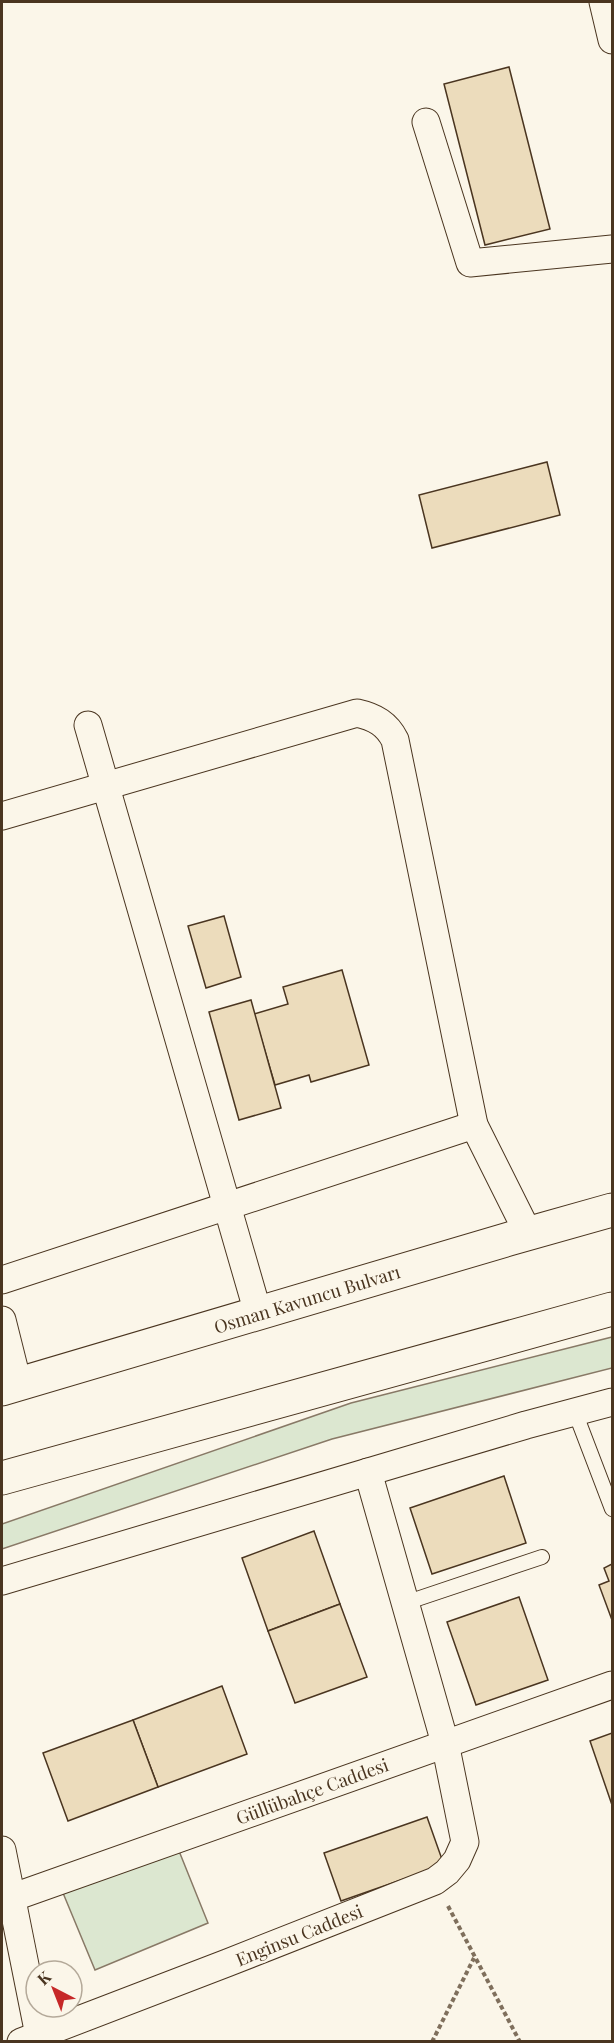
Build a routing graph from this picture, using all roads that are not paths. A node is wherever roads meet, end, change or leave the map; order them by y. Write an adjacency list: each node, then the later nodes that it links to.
1 (603, 2): 2 (street)
2 (612, 40)
3 (426, 122): 4 (street)
4 (612, 249)
5 (88, 725): 6 (street)
6 (106, 786): 7 (street); 8 (street); 9 (street)
7 (2, 816)
8 (474, 1125): 9 (street); 11 (street)
9 (227, 1206): 12 (street); 14 (street)
10 (612, 1210): 11 (highway, Osman Kavuncu Bulvarı)
11 (528, 1233): 14 (highway, Osman Kavuncu Bulvarı)
12 (2, 1280)
13 (612, 1310): 20 (highway)
14 (258, 1313): 16 (highway, Osman Kavuncu Bulvarı)
15 (2, 1320): 16 (street)
16 (10, 1387)
17 (612, 1402): 18 (street)
18 (575, 1412): 19 (street); 21 (lane)
19 (368, 1472): 23 (street); 24 (street, Enginsu Caddesi)
20 (2, 1478)
21 (612, 1509)
22 (542, 1557): 24 (lane)
23 (2, 1581)
24 (405, 1603): 26 (street, Enginsu Caddesi)
25 (612, 1685): 26 (street, Güllübahçe Caddesi)
26 (445, 1743): 28 (street, Güllübahçe Caddesi); 29 (street, Enginsu Caddesi)
27 (2, 1850): 28 (street)
28 (9, 1904): 29 (street)
29 (30, 2038)

